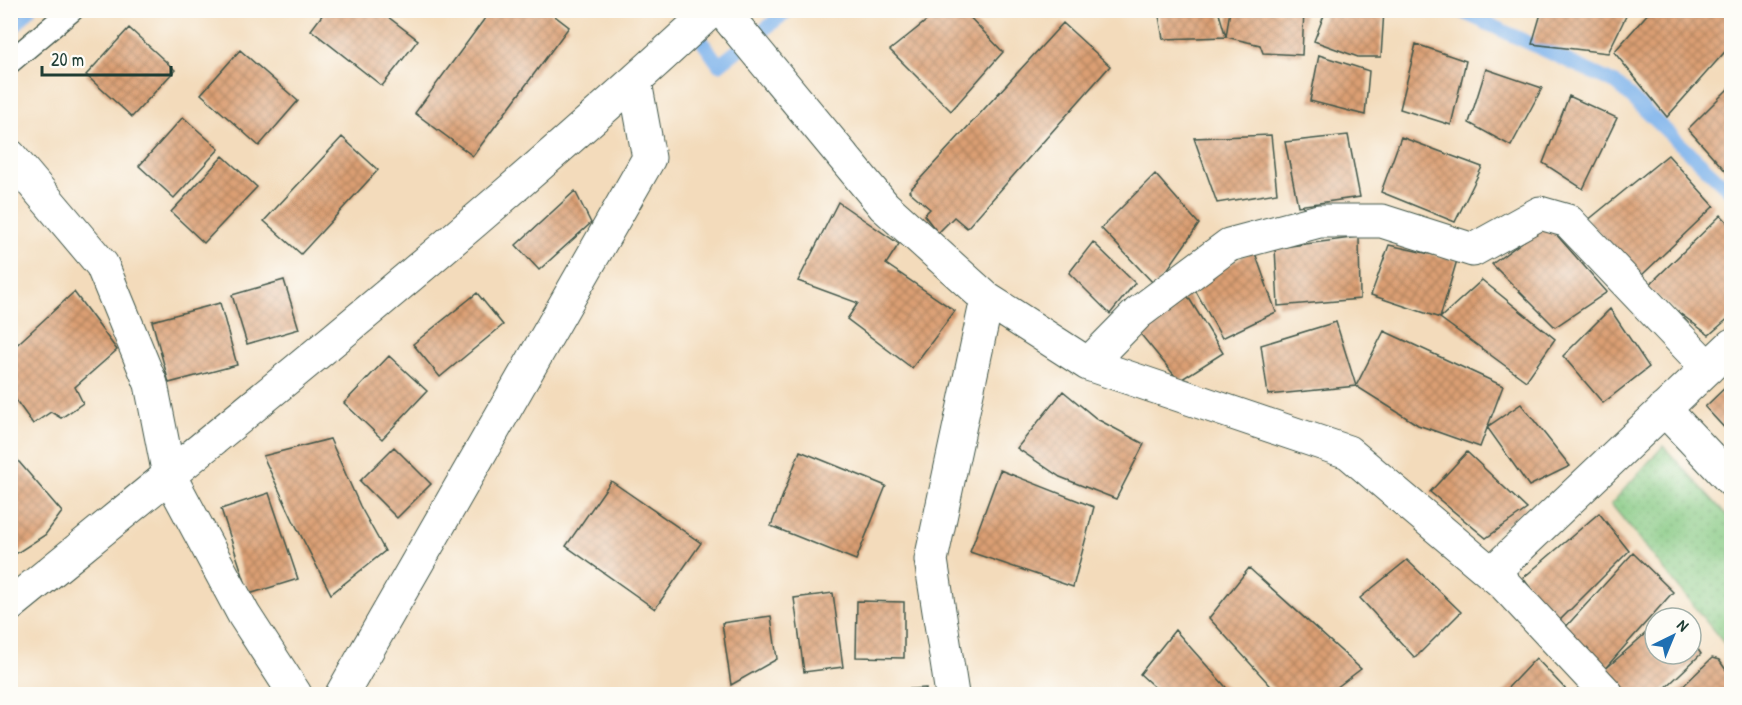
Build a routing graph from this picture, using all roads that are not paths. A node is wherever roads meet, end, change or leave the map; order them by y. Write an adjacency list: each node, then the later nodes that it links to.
1 (72, 10): 4 (lane)
2 (712, 10): 5 (street)
3 (722, 10): 7 (street)
4 (10, 62)
5 (635, 82): 12 (street); 17 (street)
6 (10, 156): 12 (street)
7 (987, 299): 9 (street); 18 (street)
8 (1731, 345): 10 (street)
9 (1088, 364): 10 (street); 14 (street)
10 (1708, 368): 11 (street)
11 (1664, 409): 13 (street); 14 (street)
12 (169, 475): 15 (street); 16 (street)
13 (1731, 481)
14 (1492, 573): 19 (street)
15 (10, 605)
16 (296, 694)
17 (342, 694)
18 (952, 694)
19 (1607, 694)

